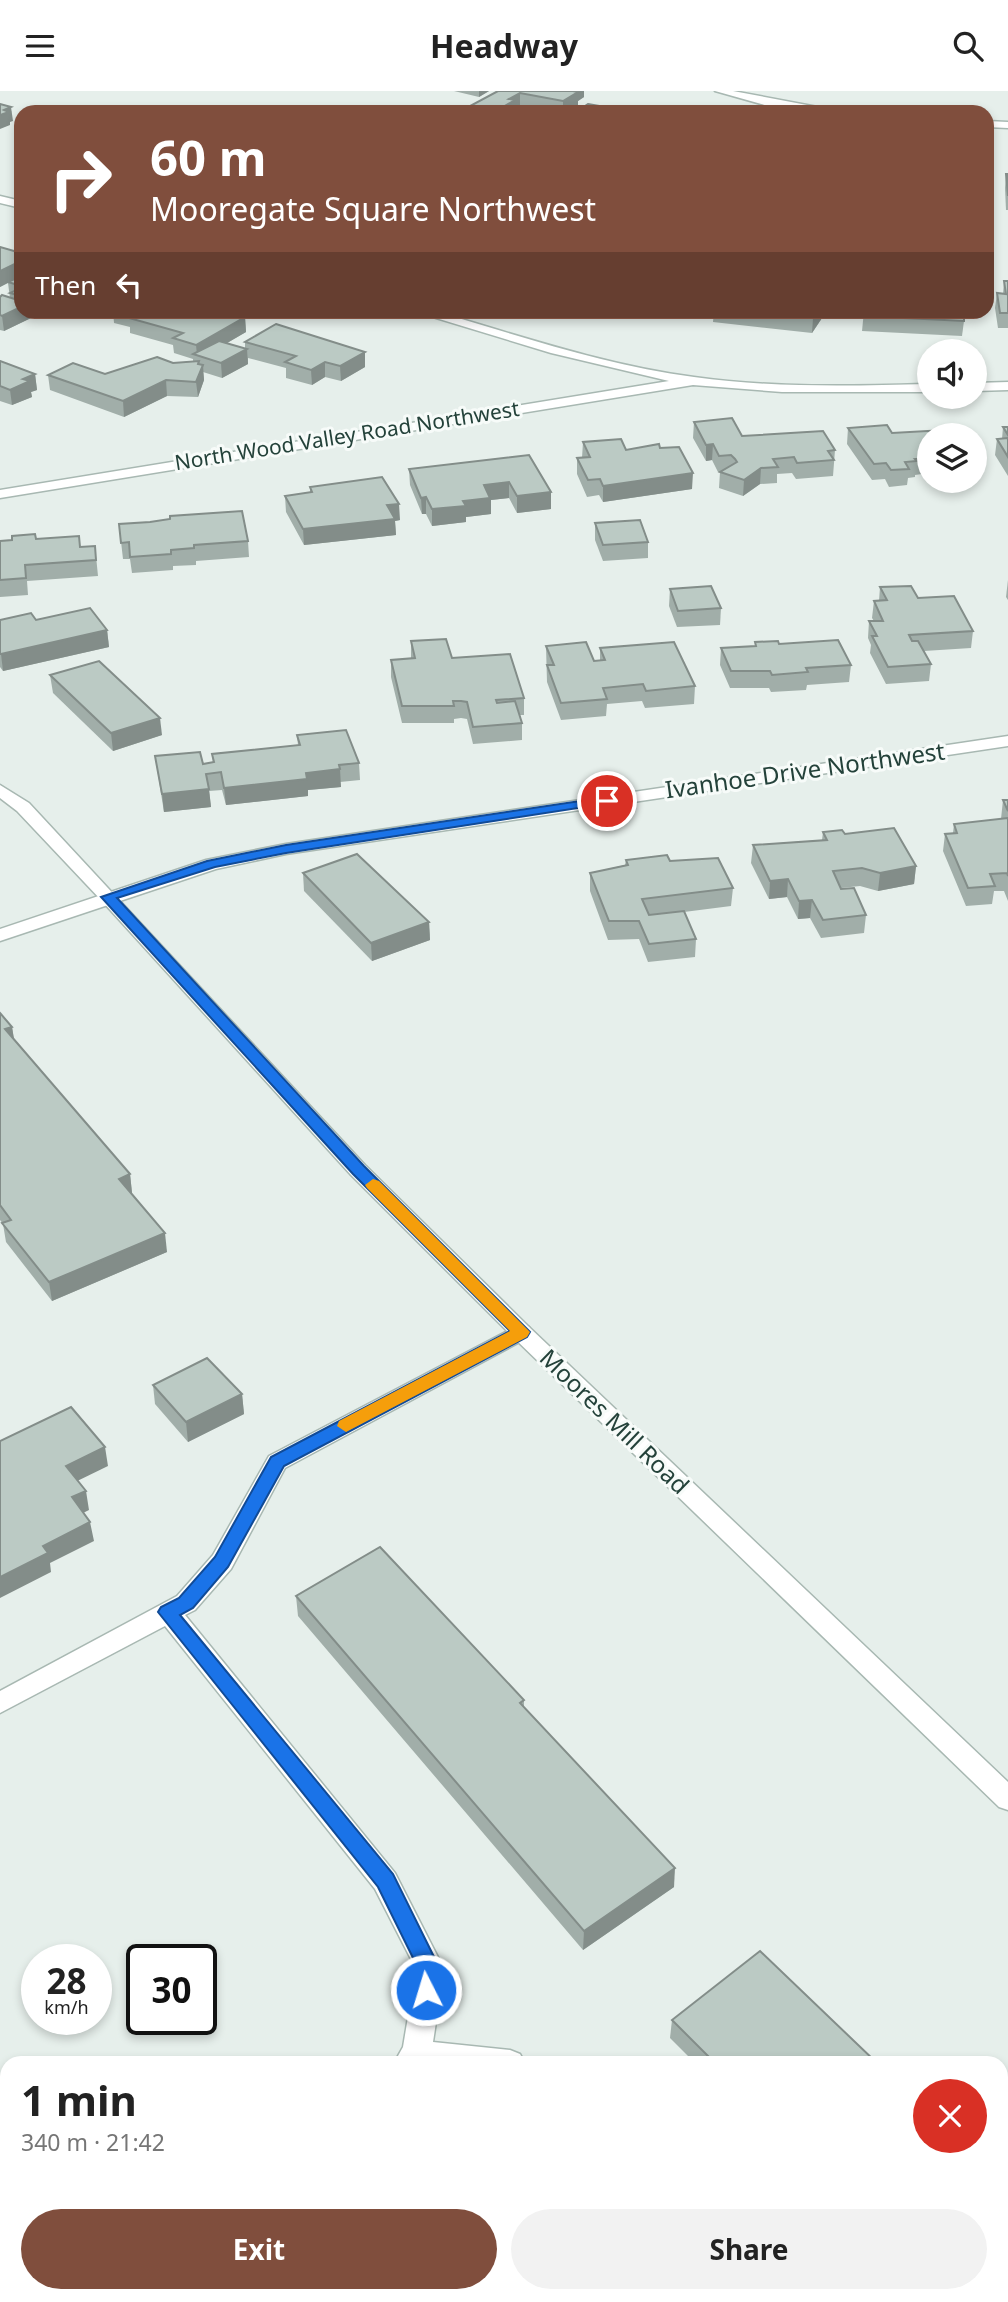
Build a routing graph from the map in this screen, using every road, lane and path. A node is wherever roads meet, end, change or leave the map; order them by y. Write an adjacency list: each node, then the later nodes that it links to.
1 (720, 91): 2 (street)
2 (784, 105)
3 (448, 319): 4 (street)
4 (693, 381): 7 (street); 8 (street, North Wood Valley Road Northwest)
5 (1008, 386): 6 (street)
6 (987, 387)
7 (917, 388)
8 (0, 494)
9 (1008, 741): 11 (street, Ivanhoe Drive Northwest)
10 (0, 790): 11 (street, Moores Mill Road)
11 (108, 897): 12 (street, Ivanhoe Drive Northwest); 13 (street, Moores Mill Road)
12 (0, 935)
13 (521, 1332): 14 (street); 16 (street, Moores Mill Road)
14 (167, 1612): 15 (street); 17 (street)
15 (0, 1703)
16 (1008, 1799)
17 (412, 2056)

